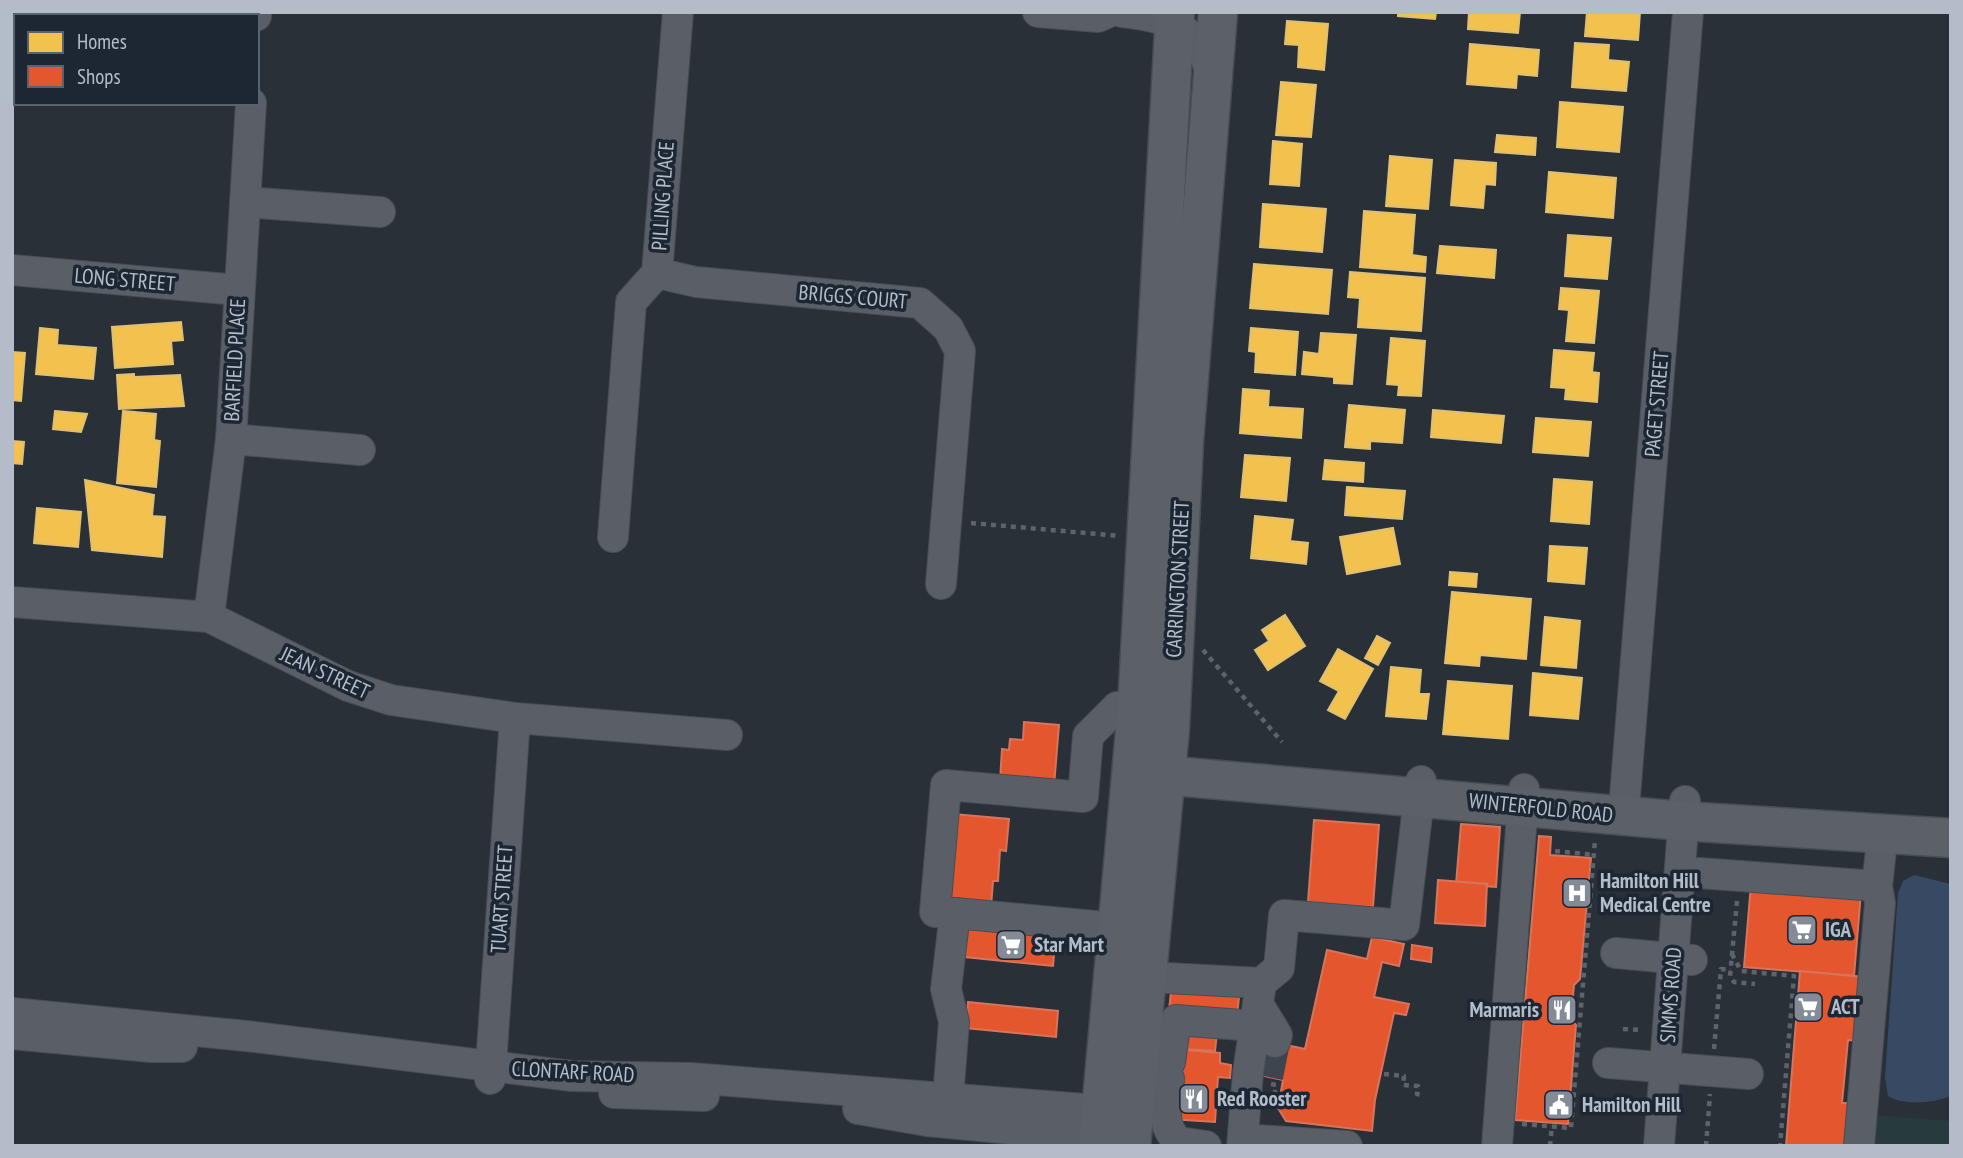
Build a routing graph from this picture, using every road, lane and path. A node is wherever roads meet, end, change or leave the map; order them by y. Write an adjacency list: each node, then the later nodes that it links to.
1 (678, 12): 12 (street, PILLING PLACE)
2 (1038, 12): 5 (street)
3 (1218, 12): 7 (main road, CARRINGTON STREET)
4 (1688, 12): 30 (street, PAGET STREET)
5 (1110, 14): 6 (street)
6 (1180, 16): 7 (street); 23 (main road, CARRINGTON STREET)
7 (1212, 74): 27 (main road, CARRINGTON STREET)
8 (251, 105): 9 (street, BARFIELD PLACE)
9 (245, 202): 10 (street); 13 (street, BARFIELD PLACE)
10 (380, 212)
11 (12, 270): 13 (street, LONG STREET)
12 (657, 273): 16 (street, BRIGGS COURT); 18 (street, PILLING PLACE)
13 (238, 290): 14 (street, BARFIELD PLACE)
14 (231, 439): 15 (street); 21 (street, BARFIELD PLACE)
15 (360, 450)
16 (946, 521): 17 (path); 19 (street, BRIGGS COURT)
17 (1120, 536)
18 (613, 537)
19 (941, 584)
20 (12, 602): 21 (street, JEAN STREET)
21 (209, 617): 24 (street, JEAN STREET)
22 (1198, 645): 26 (path)
23 (1137, 709): 27 (main road, CARRINGTON STREET); 28 (street)
24 (515, 718): 25 (street, JEAN STREET); 56 (street, TUART STREET)
25 (727, 735)
26 (1282, 743)
27 (1150, 762): 28 (street); 29 (main road, WINTERFOLD ROAD); 43 (main road, CARRINGTON STREET); 48 (main road, CARRINGTON STREET)
28 (1086, 767): 42 (street)
29 (1421, 789): 31 (main road, WINTERFOLD ROAD); 51 (street)
30 (1625, 796): 31 (main road, WINTERFOLD ROAD); 32 (main road, WINTERFOLD ROAD)
31 (1524, 797): 32 (main road, WINTERFOLD ROAD); 70 (street)
32 (1694, 812): 33 (main road, WINTERFOLD ROAD); 35 (main road, WINTERFOLD ROAD); 39 (street, SIMMS ROAD); 46 (street, SIMMS ROAD)
33 (1951, 822)
34 (1596, 829): 38 (path)
35 (1883, 832): 36 (main road, WINTERFOLD ROAD); 41 (street)
36 (1951, 838)
37 (1555, 851): 38 (path)
38 (1594, 855): 65 (path)
39 (1699, 873): 40 (street); 46 (street, SIMMS ROAD)
40 (1749, 877): 41 (street); 45 (path)
41 (1877, 886): 76 (street)
42 (955, 913): 43 (street); 62 (street)
43 (1116, 928): 66 (main road, CARRINGTON STREET)
44 (1616, 953): 46 (street)
45 (1732, 954): 47 (path); 75 (path)
46 (1683, 959): 55 (street, SIMMS ROAD)
47 (1731, 970): 49 (path); 53 (path)
48 (1148, 977): 51 (street); 66 (main road, CARRINGTON STREET)
49 (1755, 984)
50 (12, 1013): 56 (street, CLONTARF ROAD)
51 (1262, 1014): 63 (street); 68 (street)
52 (12, 1034): 56 (street, CLONTARF ROAD)
53 (1714, 1055)
54 (1608, 1063): 55 (street)
55 (1674, 1068): 58 (street); 72 (street, SIMMS ROAD); 73 (street, SIMMS ROAD)
56 (490, 1073): 62 (street, CLONTARF ROAD); 66 (street, CLONTARF ROAD)
57 (1384, 1074): 61 (path)
58 (1748, 1074)
59 (1268, 1077): 63 (street)
60 (1719, 1089): 74 (path)
61 (1422, 1095)
62 (948, 1098): 66 (street, CLONTARF ROAD)
63 (1245, 1105): 67 (street)
64 (1518, 1124): 65 (path)
65 (1552, 1126): 71 (path)
66 (1116, 1132)
67 (1242, 1142): 69 (street)
68 (1206, 1146)
69 (1347, 1146)
70 (1497, 1146)
71 (1550, 1146)
72 (1659, 1146)
73 (1676, 1146)
74 (1706, 1146)
75 (1780, 1146)
76 (1858, 1146)

